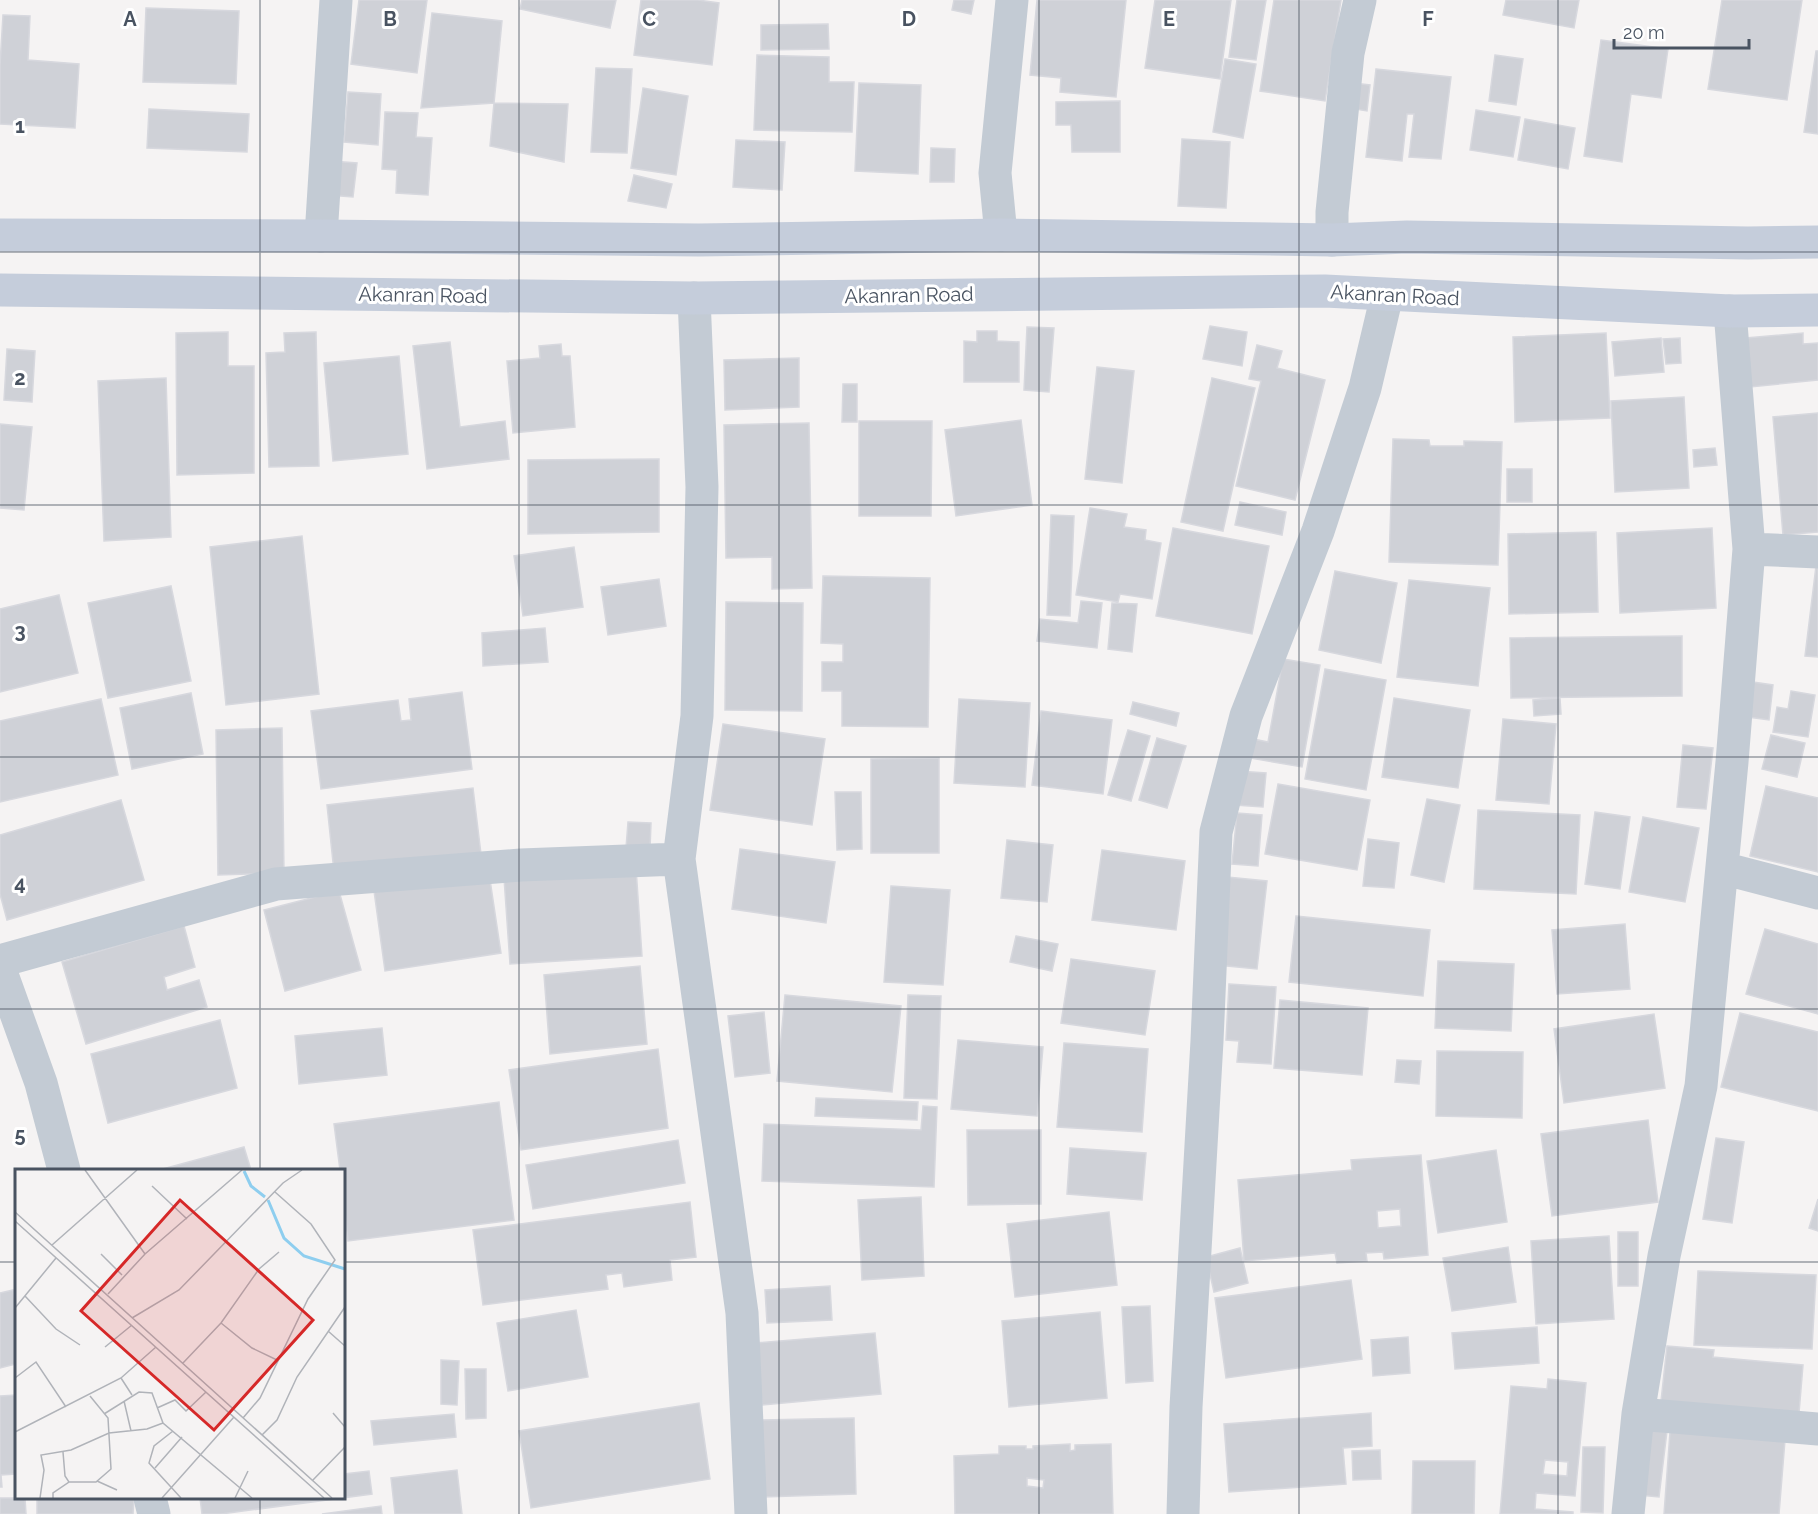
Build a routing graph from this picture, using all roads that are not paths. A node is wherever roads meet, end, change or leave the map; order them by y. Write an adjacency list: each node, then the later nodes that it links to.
1 (336, 0): 6 (street)
2 (1012, 0): 5 (street)
3 (1359, 0): 7 (street)
4 (0, 235): 6 (main road)
5 (1001, 235): 6 (main road); 7 (main road)
6 (321, 236)
7 (1332, 240): 8 (main road)
8 (1818, 242)
9 (0, 290): 11 (main road, Akanran Road)
10 (1387, 295): 11 (main road, Akanran Road); 13 (main road, Akanran Road); 27 (street)
11 (694, 298): 16 (street)
12 (1818, 310): 13 (main road, Akanran Road)
13 (1730, 311): 14 (street)
14 (1749, 549): 15 (street); 17 (street)
15 (1818, 552)
16 (679, 859): 19 (street); 26 (street)
17 (1722, 868): 18 (street); 22 (street)
18 (1818, 893)
19 (0, 961)
20 (0, 969): 21 (street)
21 (64, 1169)
22 (1638, 1414): 23 (street); 28 (street)
23 (1818, 1429)
24 (150, 1499): 25 (street)
25 (154, 1514)
26 (751, 1514)
27 (1183, 1514)
28 (1628, 1514)

